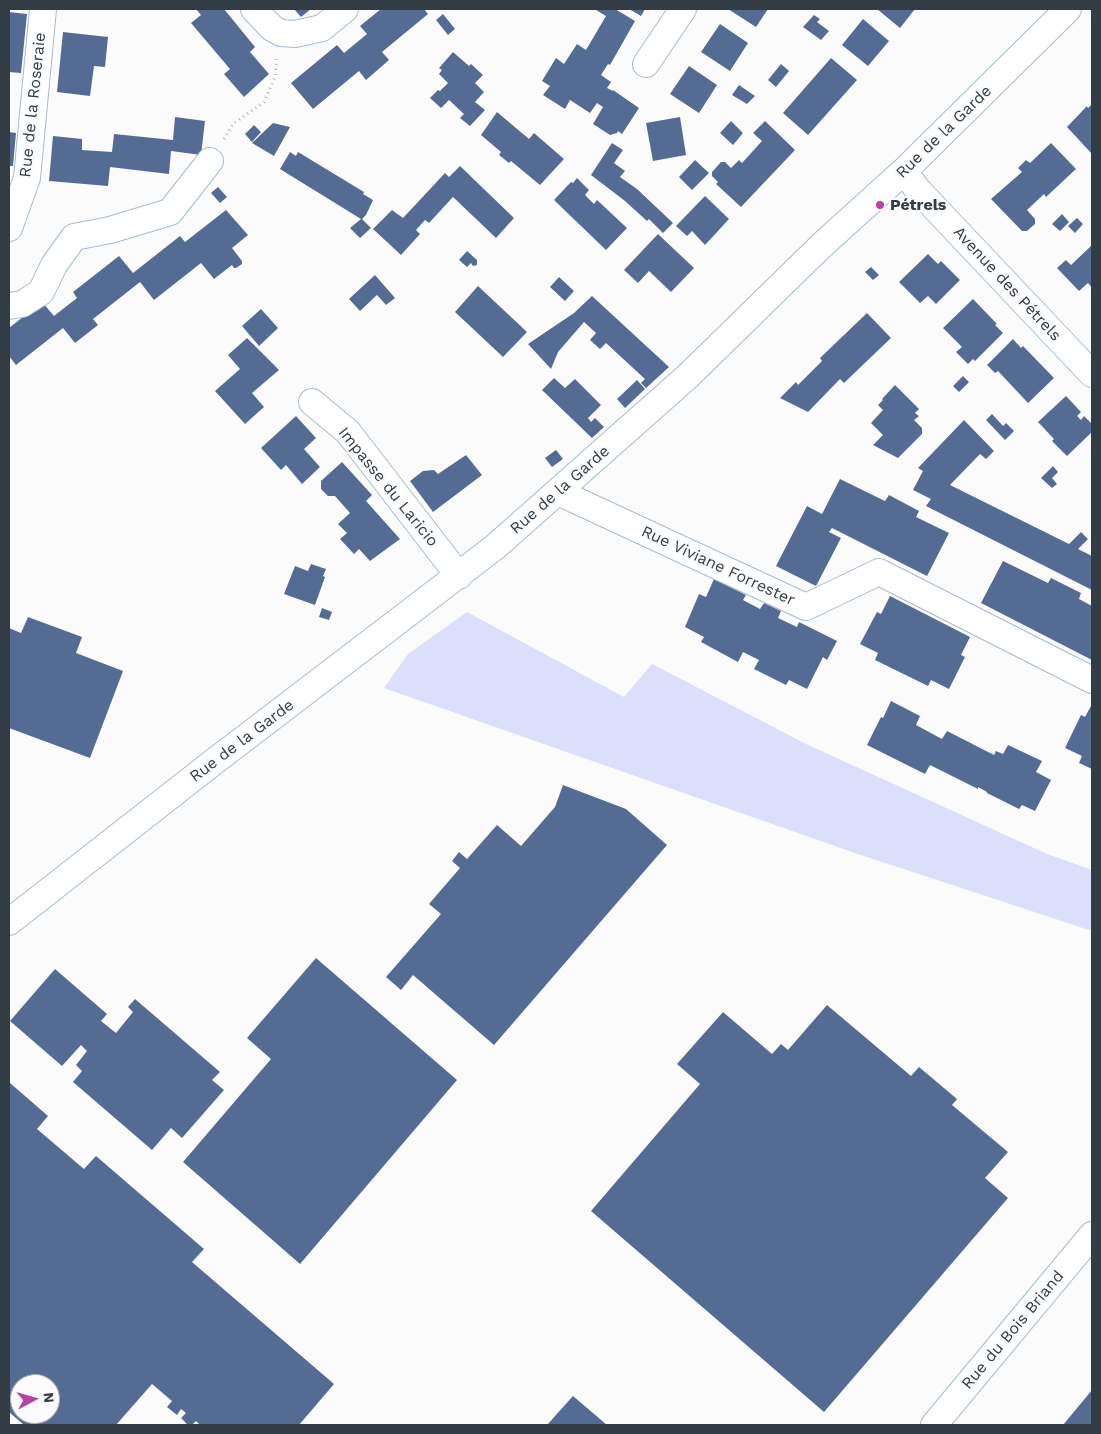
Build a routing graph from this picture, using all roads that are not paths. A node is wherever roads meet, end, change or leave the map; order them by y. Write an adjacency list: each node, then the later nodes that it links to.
1 (43, 9): 9 (street, Rue de la Roseraie)
2 (254, 9): 3 (street)
3 (345, 9)
4 (683, 9): 6 (street)
5 (1068, 9): 8 (street, Rue de la Garde)
6 (646, 64)
7 (210, 161): 10 (street)
8 (904, 171): 11 (street, Avenue des Pétrels); 13 (street, Rue de la Garde)
9 (9, 228)
10 (9, 306)
11 (1089, 365)
12 (312, 402): 14 (street, Impasse du Laricio)
13 (558, 492): 14 (street, Rue de la Garde); 15 (street, Rue Viviane Forrester)
14 (459, 576): 16 (street, Rue de la Garde)
15 (1092, 680)
16 (9, 922)
17 (1092, 1235): 18 (street, Rue du Bois Briand)
18 (934, 1425)

